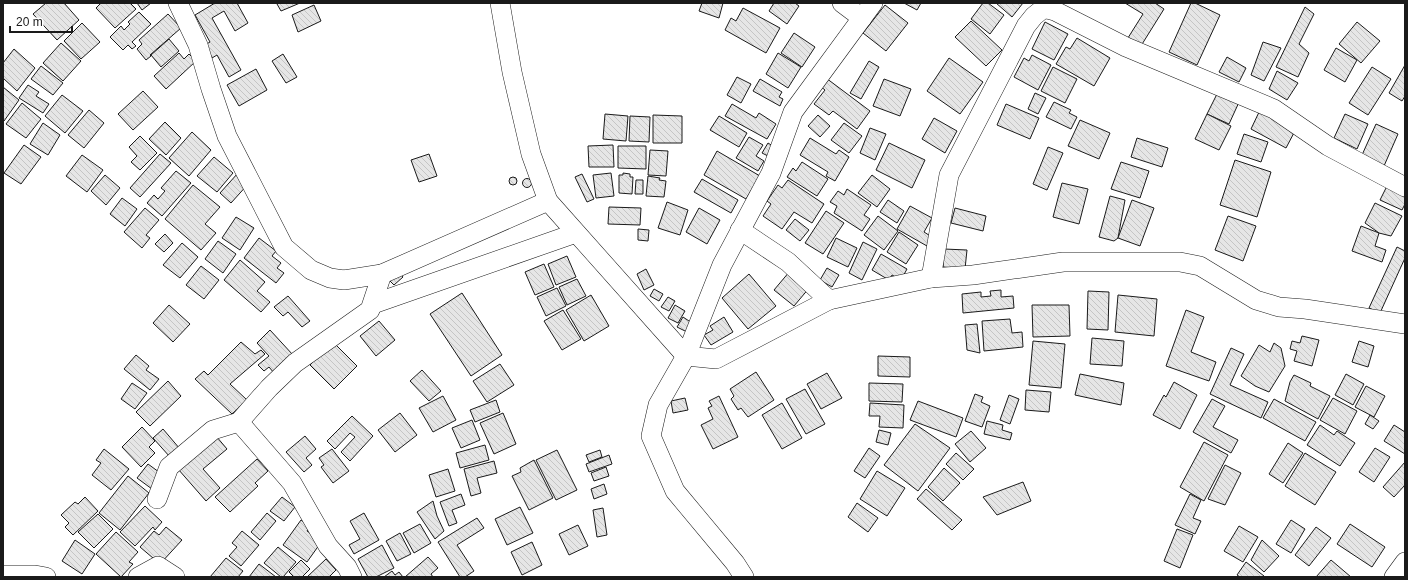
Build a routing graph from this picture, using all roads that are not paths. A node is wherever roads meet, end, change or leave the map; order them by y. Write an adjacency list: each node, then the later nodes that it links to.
1 (178, 3): 10 (street)
2 (500, 3): 7 (street)
3 (842, 3): 5 (street)
4 (874, 3): 5 (street)
5 (862, 18): 8 (street)
6 (1405, 187): 11 (street)
7 (548, 201): 9 (street); 10 (street)
8 (740, 230): 12 (street); 15 (street)
9 (576, 233): 13 (street); 15 (street)
10 (382, 274): 13 (street)
11 (931, 278): 12 (street); 14 (street)
12 (829, 300): 15 (street)
13 (374, 304): 16 (street)
14 (1405, 324)
15 (686, 356): 24 (street)
16 (239, 422): 17 (street); 20 (street)
17 (157, 499)
18 (1405, 562): 25 (street)
19 (3, 575): 21 (street)
20 (351, 576)
21 (46, 577)
22 (138, 577): 23 (street)
23 (175, 577)
24 (744, 577)
25 (1394, 577)

